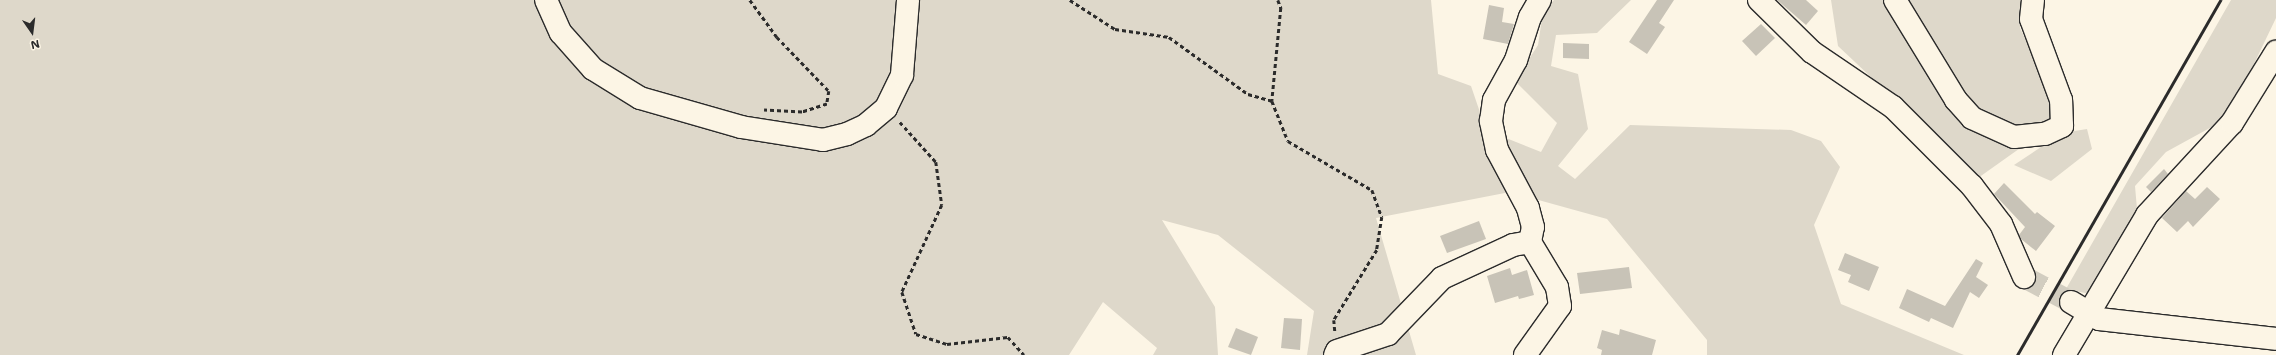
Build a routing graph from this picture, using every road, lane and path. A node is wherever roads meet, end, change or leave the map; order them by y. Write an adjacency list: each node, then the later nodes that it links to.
1 (546, 0): 13 (street)
2 (750, 0): 13 (path)
3 (908, 0): 12 (street)
4 (1070, 0): 11 (path)
5 (1278, 0): 11 (path)
6 (1540, 0): 14 (street)
7 (1759, 0): 15 (street)
8 (1895, 0): 9 (street)
9 (2034, 0)
10 (2276, 52): 16 (street)
11 (1272, 101): 18 (path)
12 (886, 108): 13 (street); 19 (path)
13 (741, 126)
14 (1530, 242): 18 (street); 20 (street)
15 (2024, 277)
16 (2079, 307): 17 (street); 21 (street)
17 (2276, 339)
18 (1336, 353)
19 (1024, 355)
20 (1525, 355)
21 (2064, 355)

